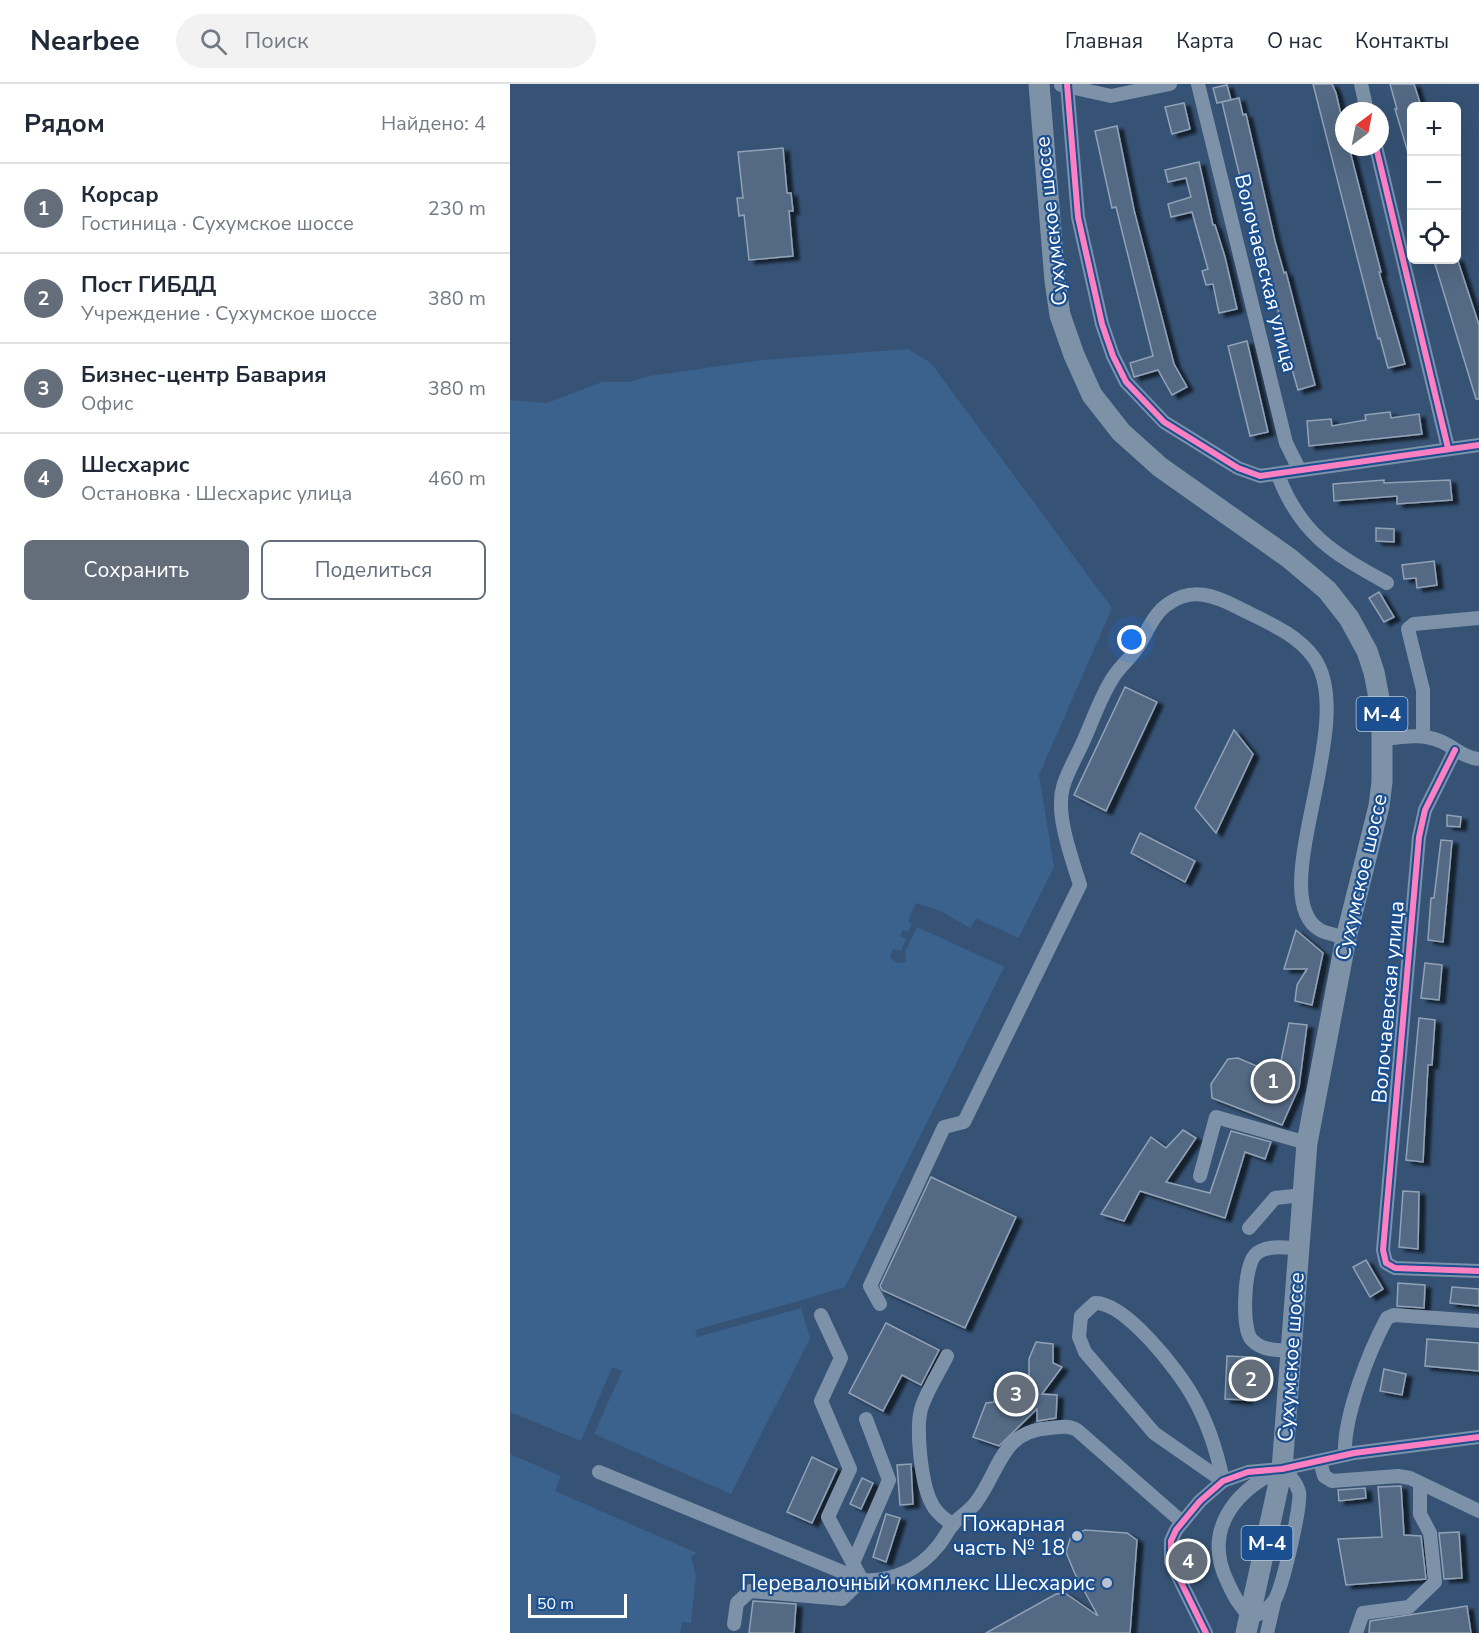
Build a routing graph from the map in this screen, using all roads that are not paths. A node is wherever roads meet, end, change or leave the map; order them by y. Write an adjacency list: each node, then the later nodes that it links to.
1 (1039, 84): 15 (highway, Сухумское шоссе / М-4)
2 (1170, 84): 5 (street)
3 (1198, 84): 10 (street, Волочаевская улица)
4 (1361, 84): 6 (street)
5 (1064, 85): 11 (street)
6 (1365, 102)
7 (1378, 156): 9 (street)
8 (1479, 444): 9 (street)
9 (1448, 448): 10 (street)
10 (1299, 469): 11 (street)
11 (1278, 475): 12 (street)
12 (1387, 583)
13 (1479, 618): 14 (street)
14 (1423, 735): 15 (street); 16 (street)
15 (1383, 739): 18 (highway, Сухумское шоссе / М-4)
16 (1455, 750): 17 (street); 24 (street, Волочаевская улица)
17 (1479, 759)
18 (1346, 938): 19 (highway, Сухумское шоссе / М-4); 25 (street)
19 (1307, 1143): 20 (street); 21 (highway, Сухумское шоссе / М-4)
20 (1200, 1176)
21 (1303, 1194): 22 (street); 23 (highway, Сухумское шоссе / М-4)
22 (1249, 1228)
23 (1299, 1248): 28 (highway, Сухумское шоссе / М-4); 28 (street)
24 (1479, 1271)
25 (880, 1304)
26 (821, 1315): 41 (street)
27 (1479, 1321): 32 (street)
28 (1292, 1351): 34 (highway, Сухумское шоссе / М-4)
29 (947, 1356): 40 (street)
30 (866, 1419): 41 (street)
31 (1479, 1437): 32 (street)
32 (1345, 1455): 33 (street)
33 (1320, 1461): 34 (street); 37 (street)
34 (1282, 1469): 36 (street); 43 (street); 45 (highway, Сухумское шоссе / М-4); 45 (street)
35 (599, 1472): 42 (street)
36 (1223, 1481): 36 (street); 39 (street)
37 (1420, 1483): 38 (street); 48 (street)
38 (1479, 1511)
39 (1182, 1522): 40 (street); 46 (street)
40 (953, 1525): 42 (street)
41 (853, 1563): 42 (street)
42 (862, 1580): 44 (street)
43 (1275, 1601): 45 (street); 47 (street)
44 (734, 1624)
45 (1248, 1625)
46 (1206, 1633)
47 (1267, 1633)
48 (1356, 1633)

